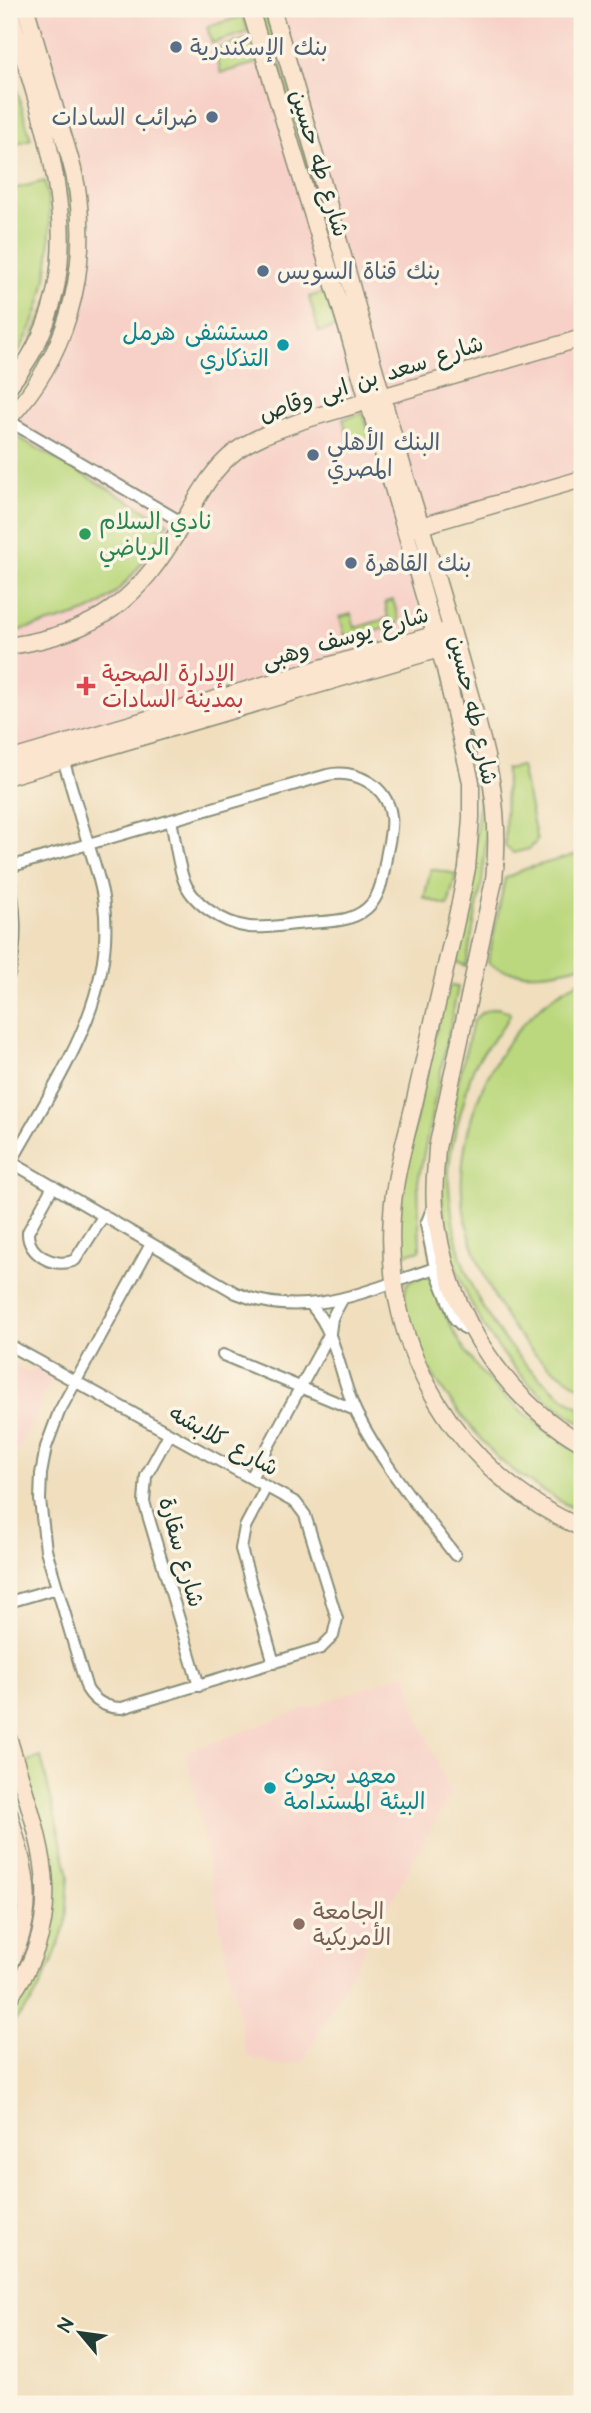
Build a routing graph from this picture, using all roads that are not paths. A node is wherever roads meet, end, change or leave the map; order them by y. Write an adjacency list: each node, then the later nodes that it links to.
1 (9, 9): 6 (main road)
2 (26, 9): 5 (main road)
3 (250, 9): 9 (main road, شارع طه حسين)
4 (272, 9): 9 (main road, شارع طه حسين)
5 (70, 160): 6 (main road); 10 (main road)
6 (54, 166): 8 (main road)
7 (582, 338): 9 (main road, شارع سعد بن ابى وقاص)
8 (9, 386)
9 (375, 399): 12 (main road, شارع سعد بن ابى وقاص); 13 (main road, شارع طه حسين); 14 (main road, شارع طه حسين)
10 (9, 420): 12 (street)
11 (582, 479): 13 (main road)
12 (183, 523): 17 (main road, شارع سعد بن ابى وقاص)
13 (422, 526): 14 (main road); 15 (main road, شارع طه حسين)
14 (405, 530): 16 (main road, شارع طه حسين)
15 (454, 637): 16 (main road, شارع يوسف وهبى); 27 (main road, شارع طه حسين)
16 (437, 642): 18 (main road, شارع يوسف وهبى); 26 (main road, شارع طه حسين)
17 (9, 646)
18 (61, 753): 19 (main road, شارع يوسف وهبى); 20 (main road, شارع يوسف وهبى); 22 (street)
19 (9, 760)
20 (9, 776)
21 (171, 820): 21 (street); 22 (street)
22 (88, 844): 23 (street); 28 (street)
23 (9, 867)
24 (9, 874): 25 (street)
25 (9, 975)
26 (443, 975): 27 (main road); 34 (main road, شارع طه حسين)
27 (474, 978): 30 (main road, شارع طه حسين)
28 (10, 1164): 29 (street)
29 (54, 1186): 31 (street); 31 (street)
30 (435, 1203): 33 (street); 37 (main road, شارع طه حسين)
31 (104, 1215): 32 (street)
32 (151, 1244): 36 (street); 41 (street)
33 (435, 1268): 34 (street); 37 (street)
34 (394, 1282): 35 (street); 48 (main road, شارع طه حسين)
35 (343, 1298): 36 (street); 38 (street)
36 (311, 1305): 38 (street)
37 (473, 1332): 45 (main road, شارع طه حسين)
38 (330, 1333): 42 (street); 43 (street)
39 (9, 1345): 41 (street, شارع كلابشه)
40 (223, 1354): 42 (street)
41 (75, 1382): 44 (street, شارع كلابشه); 50 (street)
42 (300, 1387): 43 (street); 46 (street)
43 (355, 1410): 49 (street)
44 (169, 1434): 46 (street, شارع كلابشه); 53 (street, شارع سقارة)
45 (582, 1443)
46 (251, 1478): 47 (street, شارع كلابشه)
47 (266, 1487): 52 (street); 52 (street, شارع كلابشه)
48 (582, 1528)
49 (455, 1555)
50 (57, 1588): 51 (street); 53 (street)
51 (9, 1602)
52 (274, 1664): 53 (street)
53 (199, 1686)
54 (9, 1740): 57 (main road)
55 (9, 1813): 56 (main road)
56 (9, 1965)
57 (9, 1998)

